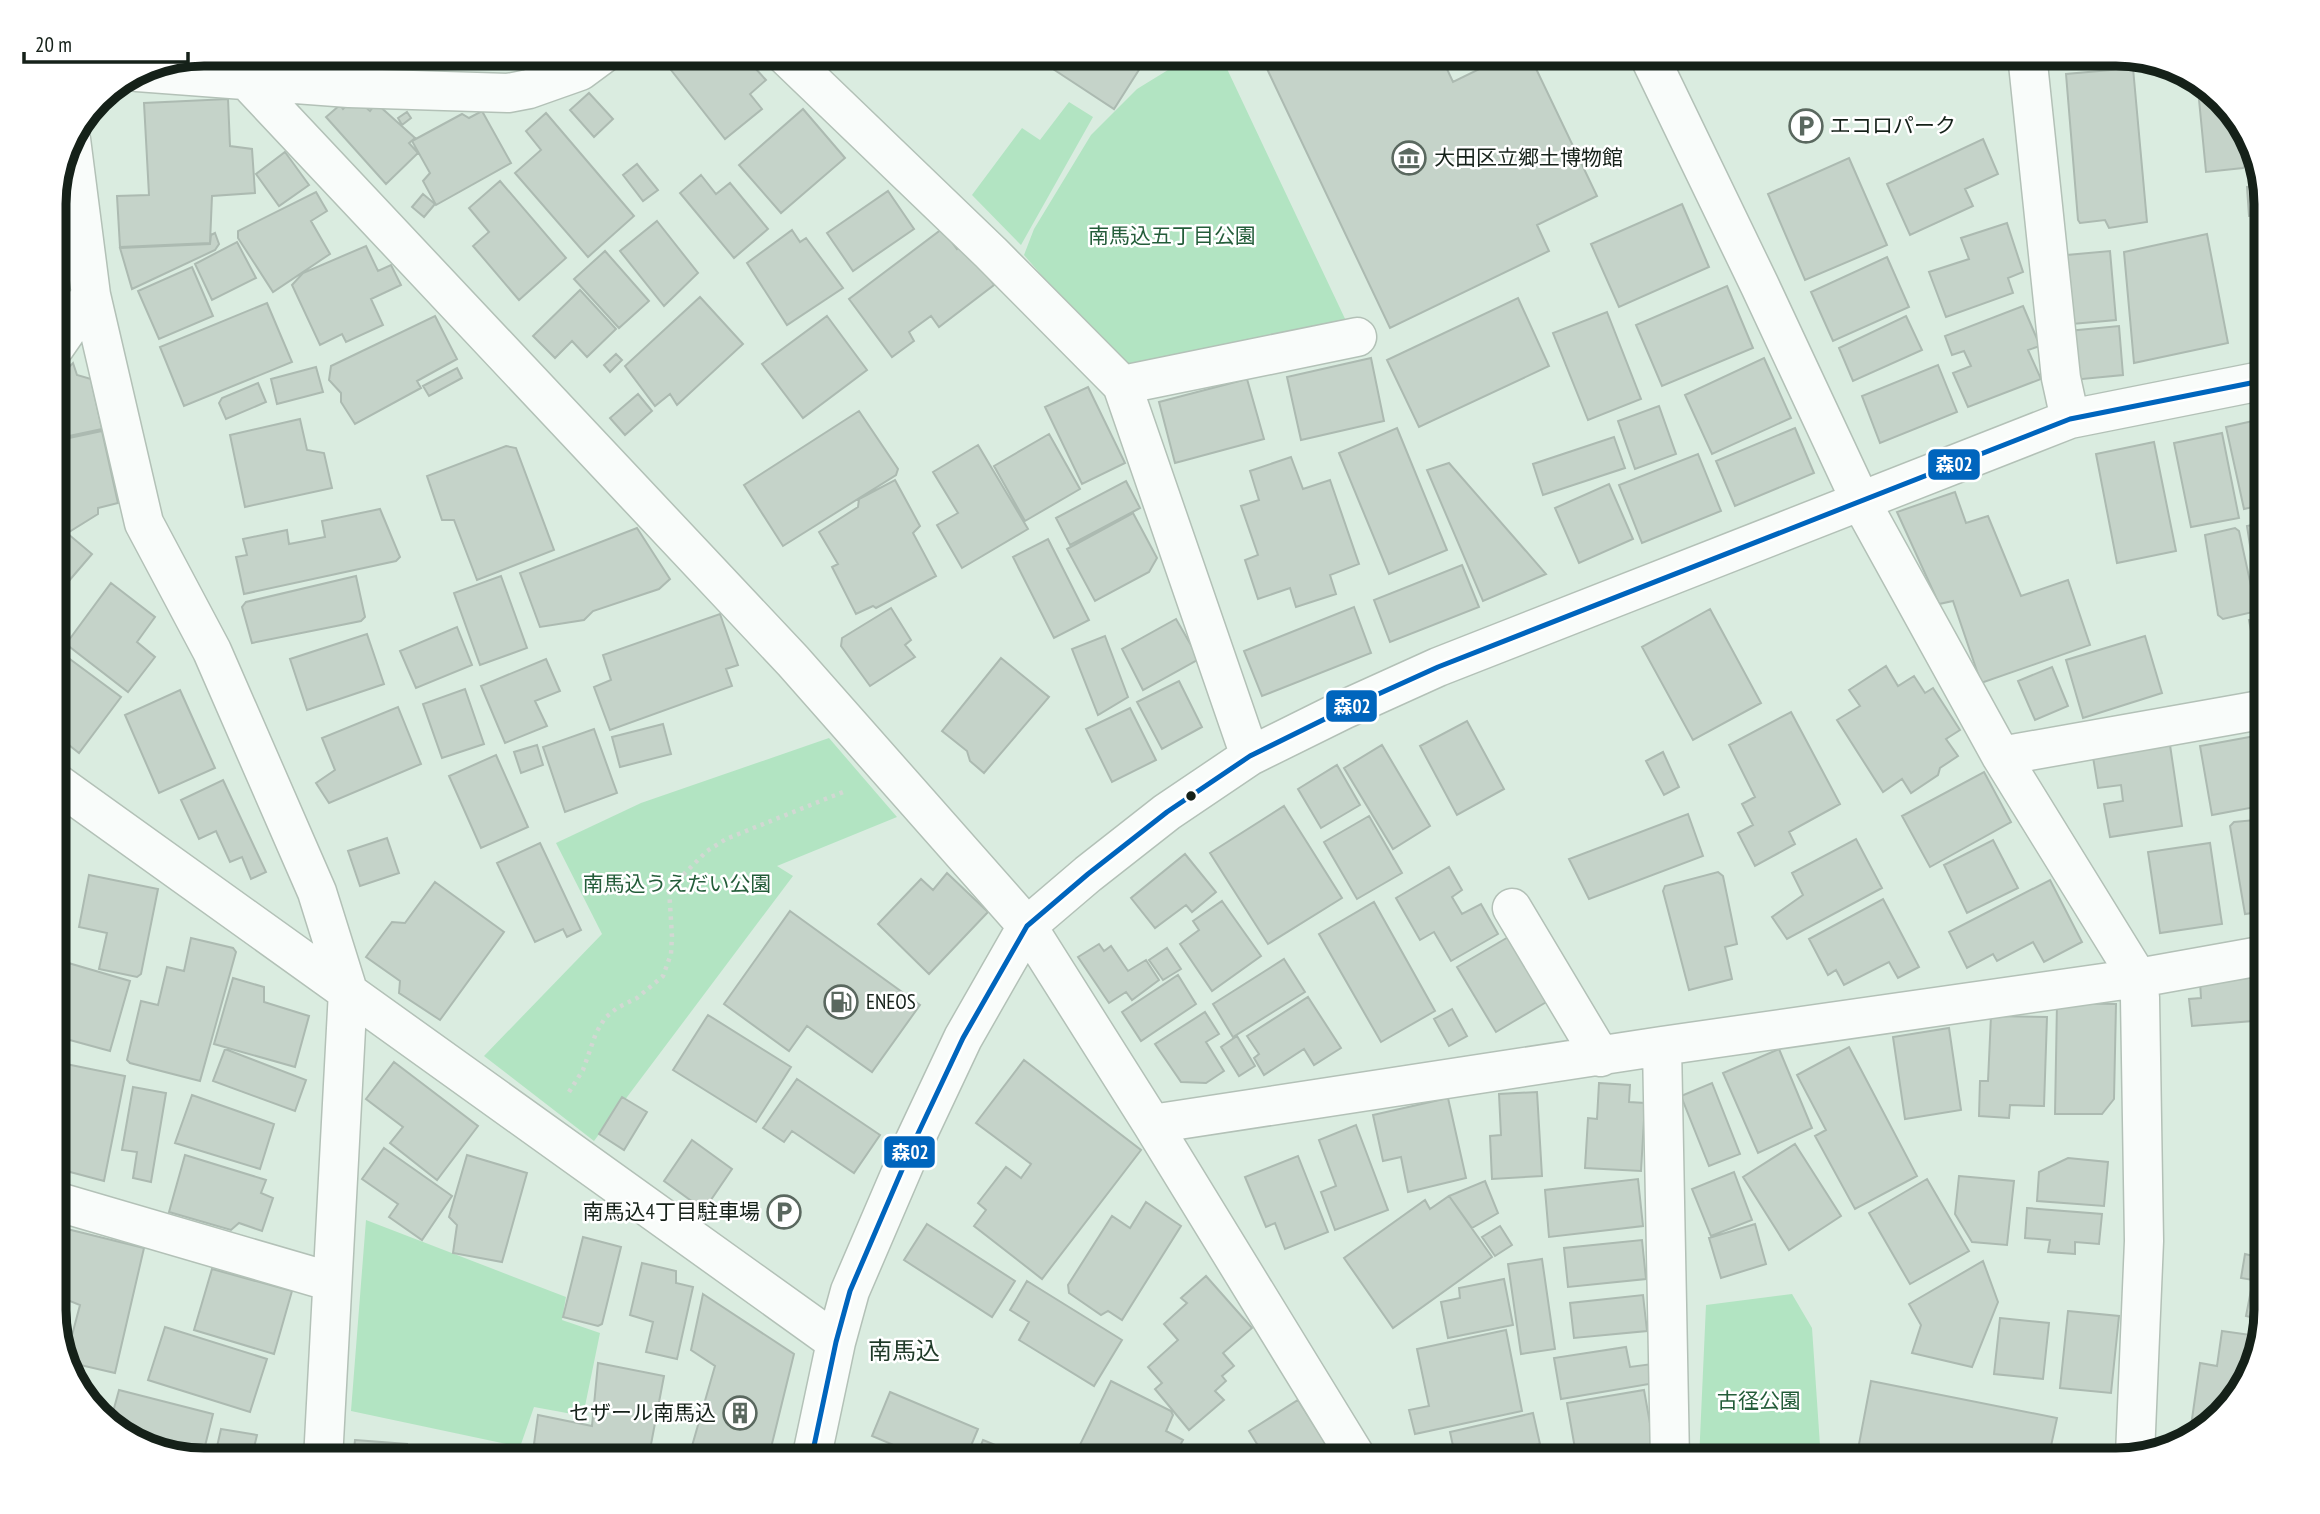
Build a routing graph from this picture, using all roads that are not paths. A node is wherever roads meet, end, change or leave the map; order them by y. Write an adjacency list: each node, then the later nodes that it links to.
1 (1654, 66): 15 (street)
2 (2033, 66): 14 (street)
3 (235, 67): 7 (street)
4 (586, 67): 7 (street)
5 (797, 67): 13 (street)
6 (160, 74): 7 (street)
7 (250, 82): 21 (street)
8 (74, 161): 9 (street)
9 (91, 295): 10 (street); 24 (street)
10 (67, 330)
11 (1357, 337): 13 (street)
12 (2254, 382): 14 (street)
13 (1122, 385): 17 (street)
14 (2070, 419): 15 (street)
15 (1861, 502): 17 (street); 18 (street)
16 (2254, 711): 18 (street)
17 (1250, 756): 21 (street)
18 (2001, 756): 23 (street)
19 (67, 791): 24 (street)
20 (1512, 908): 26 (street)
21 (1027, 926): 27 (street); 30 (street)
22 (2254, 957): 23 (street)
23 (2138, 978): 25 (street); 31 (street)
24 (348, 991): 29 (street); 30 (street)
25 (1662, 1046): 26 (street); 35 (street)
26 (1601, 1057): 27 (street)
27 (1152, 1124): 34 (street)
28 (67, 1204): 29 (street)
29 (332, 1282): 32 (street)
30 (836, 1342): 33 (street)
31 (2135, 1446)
32 (324, 1448)
33 (814, 1448)
34 (1351, 1448)
35 (1670, 1448)

